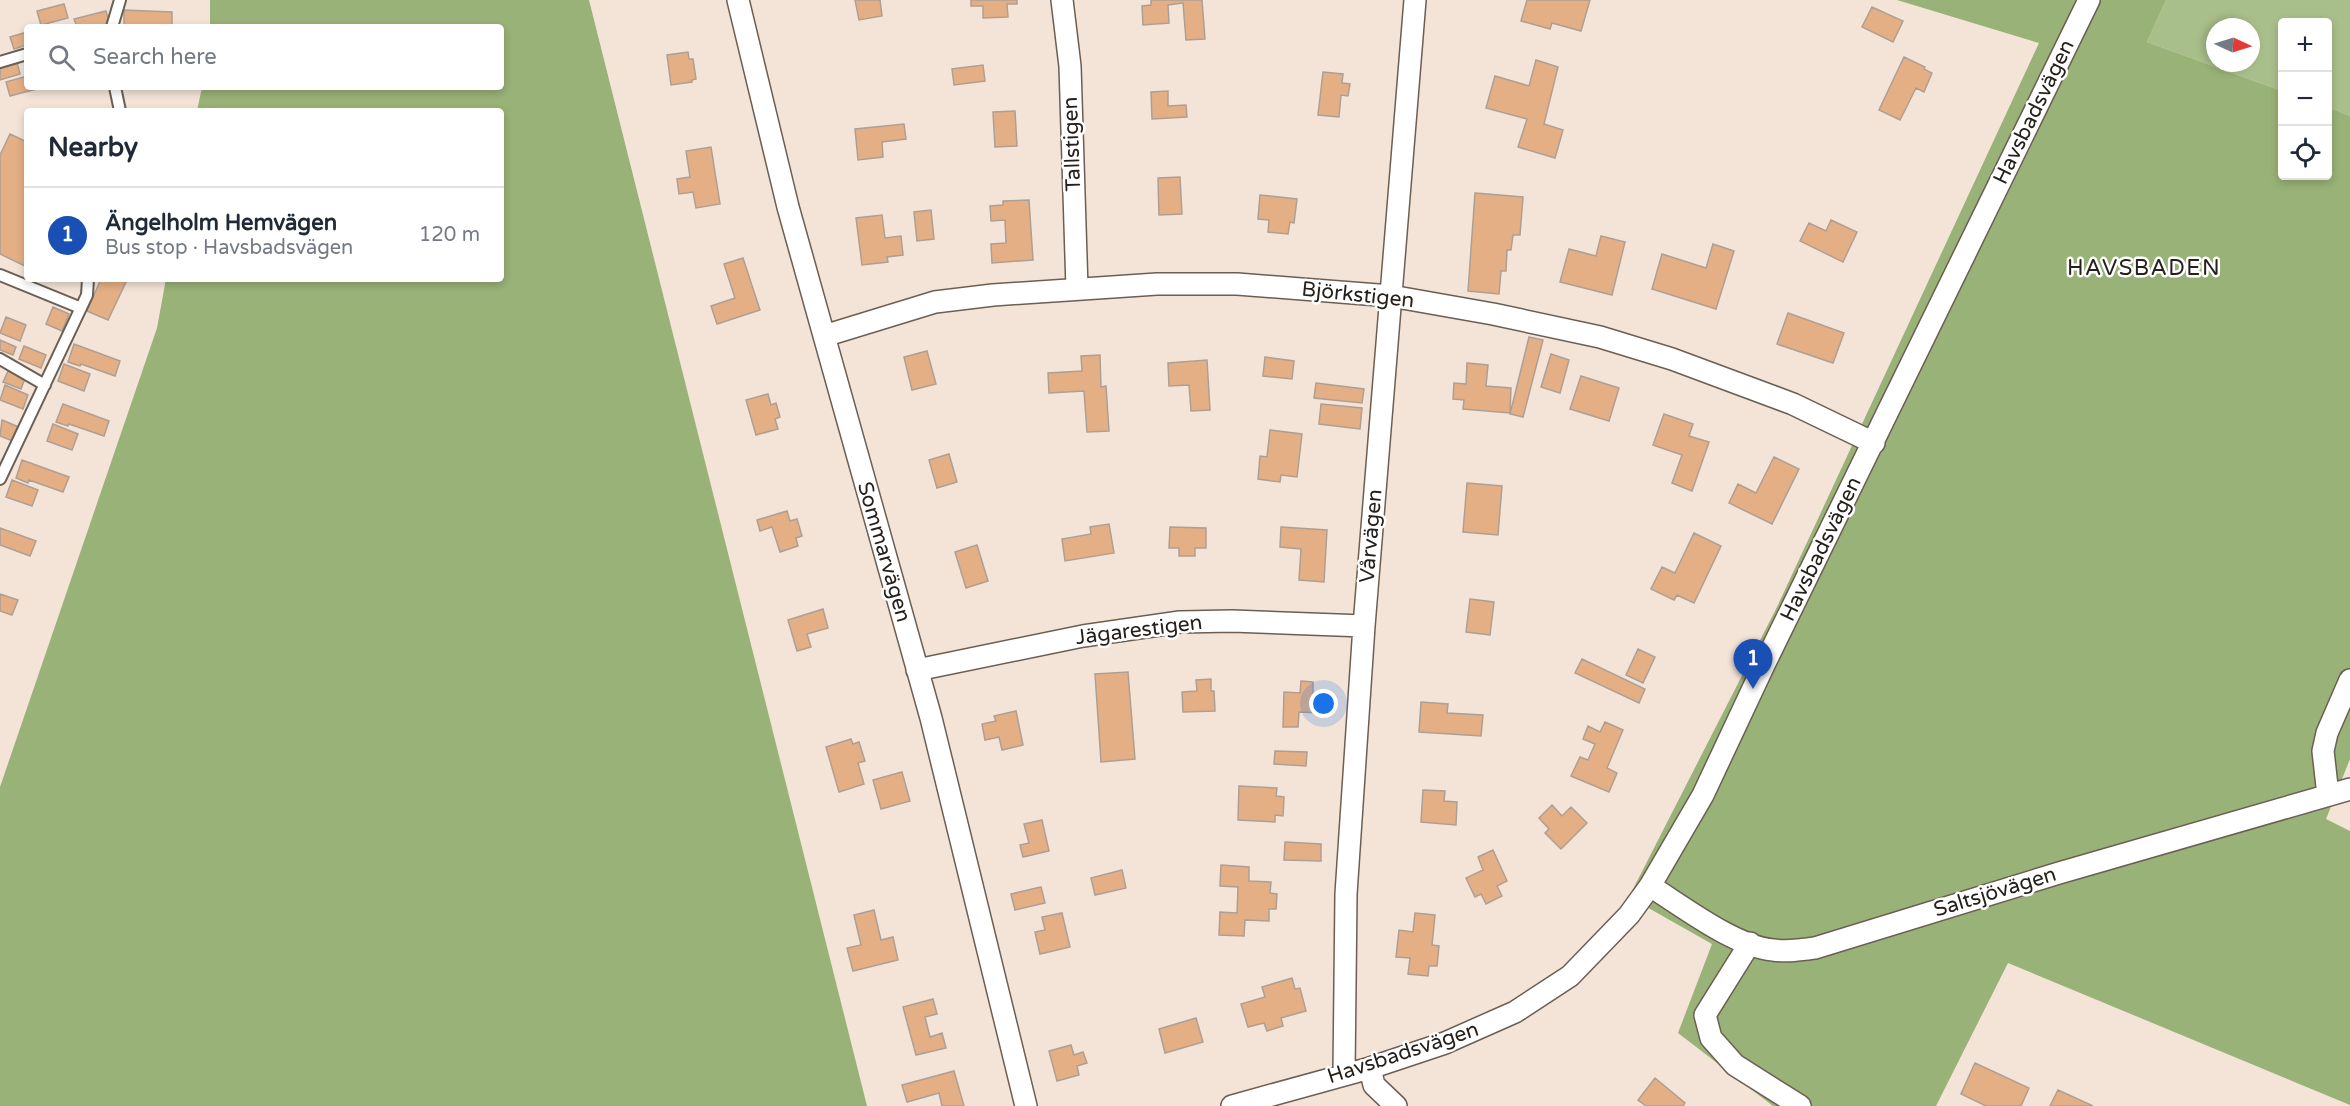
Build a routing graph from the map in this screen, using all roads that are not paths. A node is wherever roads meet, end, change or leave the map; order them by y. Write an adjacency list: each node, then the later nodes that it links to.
1 (120, 0): 6 (lane)
2 (738, 0): 16 (street, Sommarvägen)
3 (1062, 0): 13 (street, Tallstigen)
4 (1415, 0): 14 (street, Vårvägen)
5 (2089, 0): 19 (street, Havsbadsvägen)
6 (113, 24)
7 (24, 55): 8 (lane)
8 (0, 62)
9 (116, 90): 10 (lane)
10 (119, 108)
11 (0, 275): 15 (lane)
12 (88, 282): 15 (lane)
13 (1077, 289): 14 (street, Björkstigen); 16 (street, Björkstigen)
14 (1391, 296): 19 (street, Björkstigen); 21 (street, Vårvägen)
15 (81, 308): 18 (lane)
16 (824, 336): 22 (street, Sommarvägen)
17 (0, 359): 18 (lane)
18 (45, 385): 20 (lane)
19 (1874, 443): 26 (street, Havsbadsvägen)
20 (0, 478)
21 (1364, 626): 22 (street, Jägarestigen); 29 (street, Vårvägen)
22 (917, 670): 30 (street, Sommarvägen)
23 (2350, 680): 25 (street)
24 (2350, 789): 25 (street, Saltsjövägen)
25 (2328, 795): 27 (street, Saltsjövägen)
26 (1650, 886): 27 (street, Saltsjövägen); 28 (street, Havsbadsvägen)
27 (1750, 943): 33 (street)
28 (1370, 1068): 29 (street, Havsbadsvägen); 32 (street)
29 (1344, 1073): 31 (street, Havsbadsvägen)
30 (1026, 1106)
31 (1232, 1106)
32 (1396, 1106)
33 (1800, 1106)

